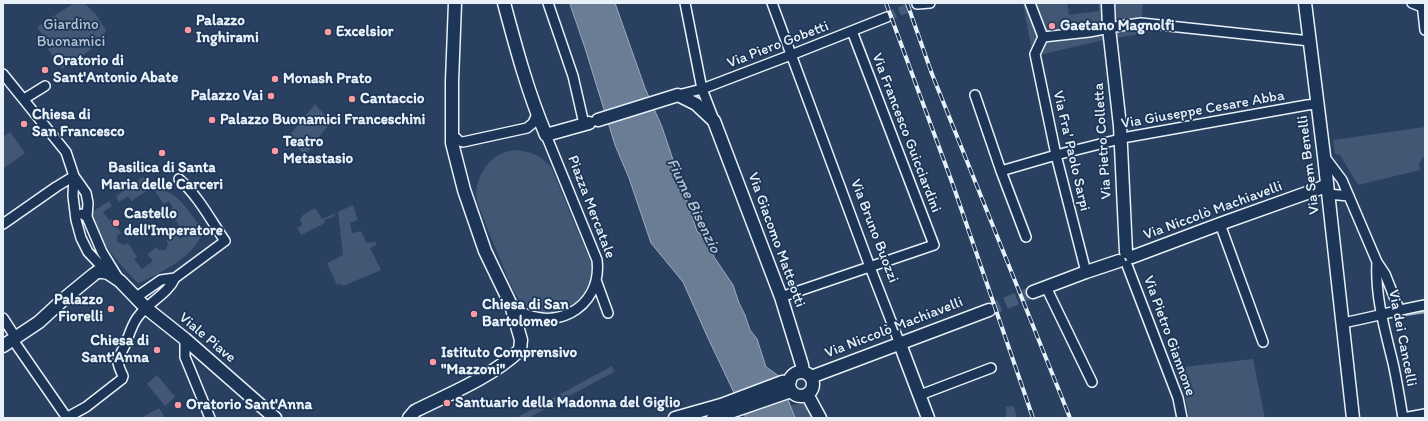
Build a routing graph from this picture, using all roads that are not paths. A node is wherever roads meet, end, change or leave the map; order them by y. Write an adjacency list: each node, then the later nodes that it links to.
1 (455, 3): 29 (street)
2 (504, 3): 25 (street, Piazza Mercatale)
3 (548, 3): 27 (street)
4 (685, 3): 20 (street, Via Giacomo Matteotti)
5 (772, 3): 17 (street, Via Bruno Buozzi)
6 (1030, 3): 15 (street)
7 (1108, 3): 12 (street, Via Pietro Colletta)
8 (1305, 3): 16 (street, Via Sem Benelli)
9 (1412, 3): 10 (street)
10 (1422, 5): 13 (street)
11 (887, 16): 14 (street, Via Piero Gobetti)
12 (1109, 28): 15 (street); 16 (street); 30 (street, Via Pietro Colletta)
13 (1425, 30)
14 (852, 31): 17 (street, Via Piero Gobetti); 45 (street, Via Francesco Guicciardini)
15 (1043, 37): 31 (street, Via Fra' Paolo Sarpi)
16 (1310, 41): 24 (street, Via Sem Benelli)
17 (791, 55): 20 (street, Via Piero Gobetti); 45 (street, Via Bruno Buozzi)
18 (3, 74): 23 (street)
19 (45, 86): 23 (street)
20 (702, 89): 21 (street, Via Piero Gobetti); 26 (street, Via Giacomo Matteotti)
21 (678, 95): 26 (street, Via Giacomo Matteotti); 27 (street)
22 (975, 95): 33 (street)
23 (22, 98): 34 (street)
24 (1317, 104): 30 (street, Via Giuseppe Cesare Abba); 32 (street, Via Sem Benelli)
25 (537, 114): 28 (street, Piazza Mercatale); 29 (street)
26 (714, 121): 53 (street, Via Giacomo Matteotti)
27 (590, 122): 28 (street)
28 (546, 135): 49 (street, Piazza Mercatale)
29 (452, 136): 55 (street)
30 (1121, 139): 31 (street, Via Giuseppe Cesare Abba); 43 (street, Via Pietro Colletta)
31 (1056, 154): 33 (street, Via Giuseppe Cesare Abba); 46 (street, Via Fra' Paolo Sarpi)
32 (1324, 156): 36 (street, Via Sem Benelli); 37 (street, Via dei Cancelli)
33 (1001, 171): 42 (street)
34 (74, 176): 38 (street, Viale Piave); 39 (street); 40 (street)
35 (179, 179): 48 (street)
36 (1328, 189): 37 (street); 41 (street, Via Niccolò Machiavelli); 63 (street, Via Sem Benelli)
37 (1348, 196): 44 (street, Via dei Cancelli)
38 (74, 209): 39 (street); 47 (street, Viale Piave)
39 (87, 217): 50 (street, Viale Piave)
40 (3, 224)
41 (1220, 224): 43 (street, Via Niccolò Machiavelli); 66 (street)
42 (1026, 237)
43 (1126, 259): 46 (street, Via Niccolò Machiavelli); 84 (street, Via Pietro Giannone)
44 (1378, 262): 59 (street, Via dei Cancelli); 61 (street, Via dei Cancelli)
45 (870, 267): 53 (street); 67 (street, Via Bruno Buozzi)
46 (1086, 272): 51 (street, Via Niccolò Machiavelli)
47 (108, 273): 50 (street, Viale Piave); 64 (street)
48 (175, 278): 54 (street); 57 (street)
49 (596, 280): 55 (street, Piazza Mercatale); 60 (street)
50 (120, 281): 54 (street, Viale Piave)
51 (1046, 287): 52 (street, Via Niccolò Machiavelli); 71 (street)
52 (1032, 292)
53 (781, 297): 70 (street, Via Giacomo Matteotti)
54 (135, 298): 57 (street, Viale Piave)
55 (511, 305): 75 (street)
56 (1425, 305): 59 (street)
57 (146, 308): 65 (street, Viale Piave); 78 (street)
58 (988, 310): 67 (street, Via Niccolò Machiavelli)
59 (1399, 310): 61 (street)
60 (608, 313)
61 (1381, 316): 63 (street); 86 (street, Via dei Cancelli)
62 (3, 318): 64 (street)
63 (1342, 323): 85 (street, Via Sem Benelli)
64 (15, 339): 68 (street); 78 (street)
65 (185, 339): 79 (street); 80 (street, Viale Piave)
66 (1263, 342)
67 (900, 344): 70 (street, Via Niccolò Machiavelli); 74 (street, Via Bruno Buozzi)
68 (3, 346)
69 (991, 368): 74 (street)
70 (807, 375): 72 (street); 73 (street, Via Giacomo Matteotti)
71 (1092, 382)
72 (787, 387): 73 (street); 76 (street)
73 (808, 394): 82 (street)
74 (920, 395): 83 (street, Via Bruno Buozzi)
75 (412, 414)
76 (722, 414): 81 (street)
77 (1425, 414): 86 (street)
78 (67, 418)
79 (210, 418)
80 (275, 418)
81 (675, 418)
82 (820, 418)
83 (928, 418)
84 (1182, 418)
85 (1353, 418)
86 (1403, 418)

